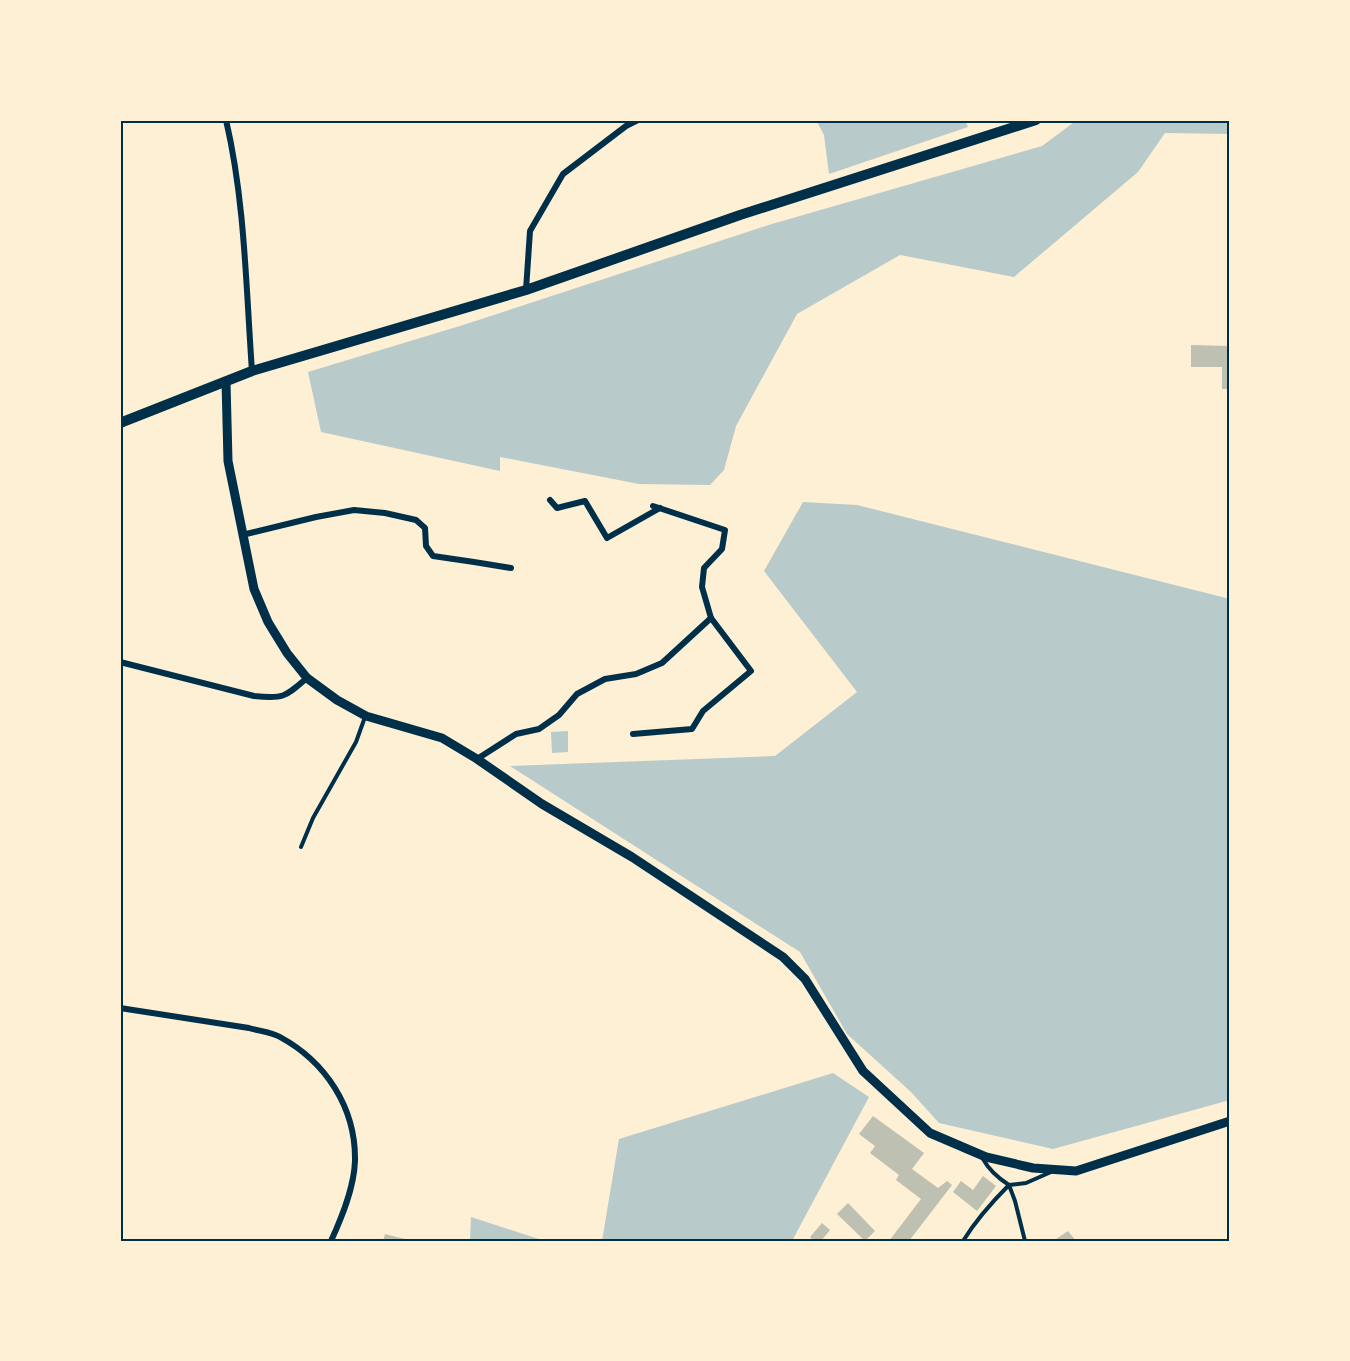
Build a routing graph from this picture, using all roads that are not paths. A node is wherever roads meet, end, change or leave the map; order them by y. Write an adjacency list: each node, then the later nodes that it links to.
1 (226, 120): 5 (street)
2 (638, 120): 4 (street)
3 (1036, 120): 4 (main road)
4 (526, 290): 5 (main road)
5 (252, 371): 6 (main road)
6 (226, 382): 7 (main road); 9 (street)
7 (120, 423)
8 (550, 500): 11 (street)
9 (242, 535): 10 (street); 13 (street)
10 (511, 568)
11 (711, 618): 15 (street); 16 (street)
12 (120, 662): 13 (street)
13 (307, 678): 14 (street)
14 (366, 716): 16 (street); 17 (lane)
15 (633, 734)
16 (477, 759): 20 (street)
17 (301, 847)
18 (120, 1008): 23 (street)
19 (1230, 1121): 21 (street)
20 (981, 1155): 21 (street); 22 (lane)
21 (1057, 1169): 22 (lane)
22 (1009, 1185): 24 (lane); 25 (lane)
23 (331, 1241)
24 (963, 1241)
25 (1025, 1241)

